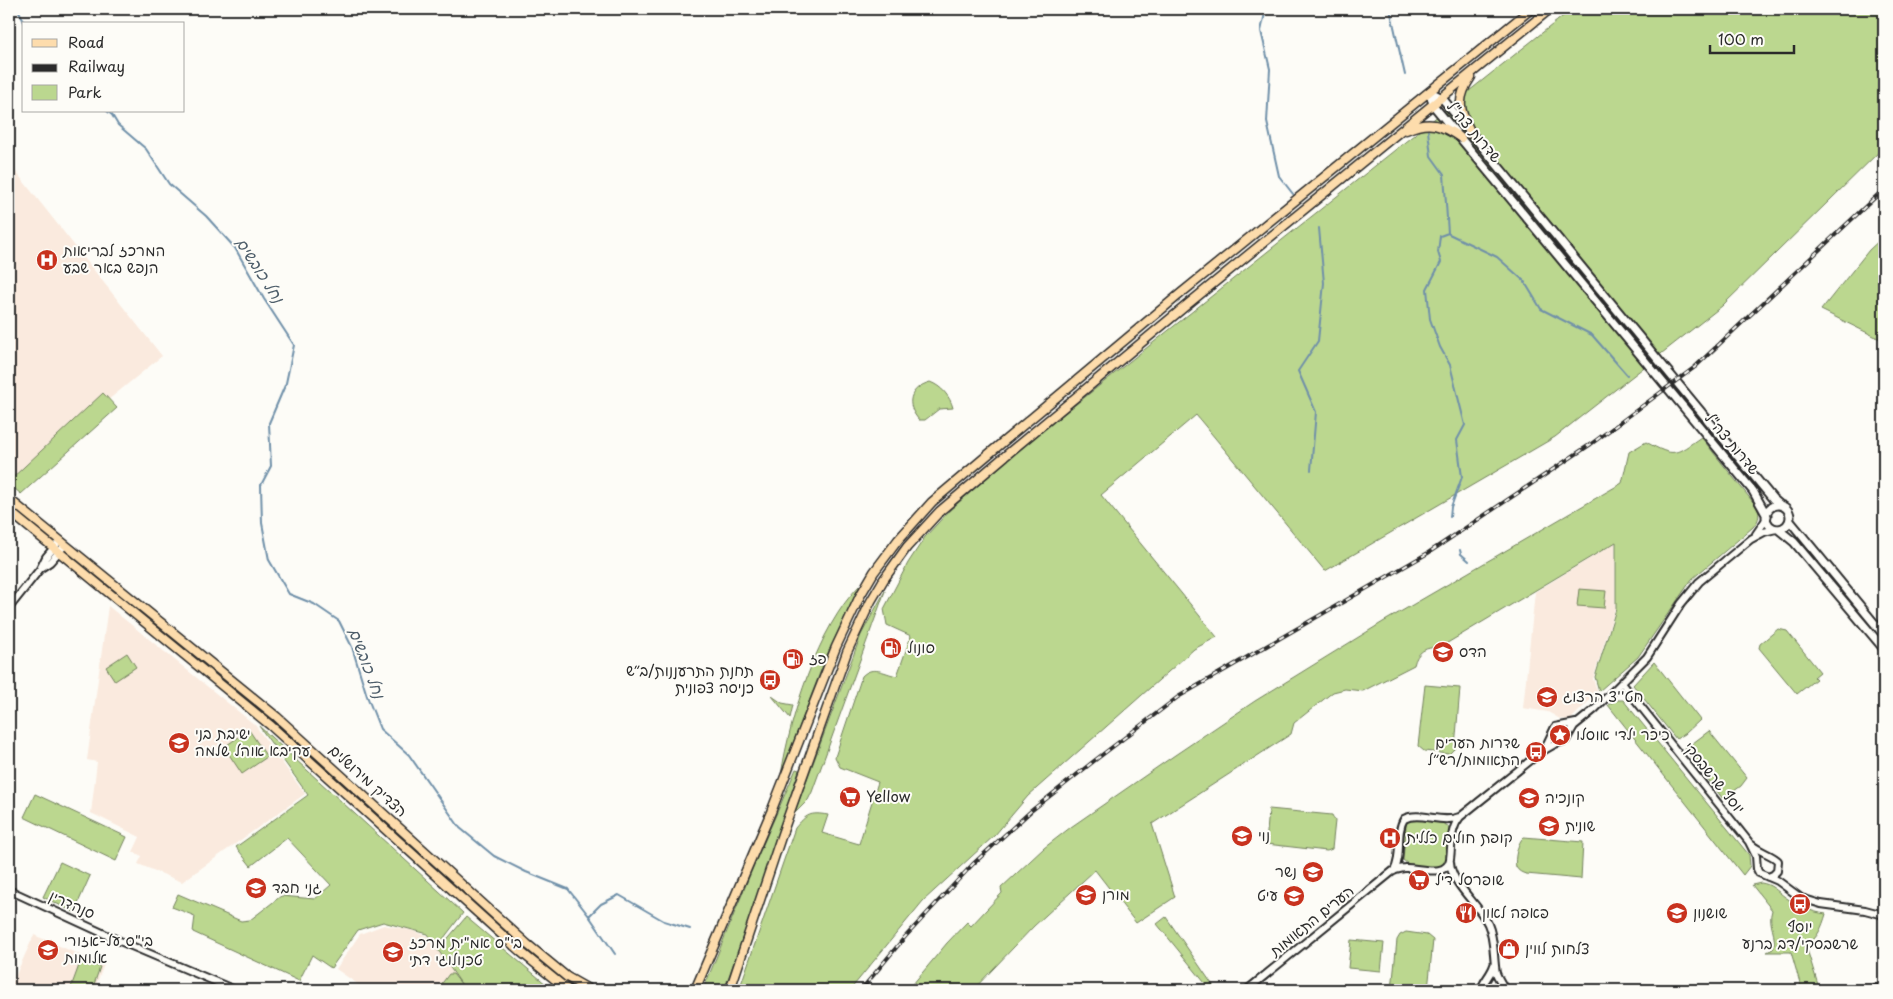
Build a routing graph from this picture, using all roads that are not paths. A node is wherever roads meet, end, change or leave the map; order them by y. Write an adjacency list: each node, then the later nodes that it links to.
1 (1531, 9): 4 (main road)
2 (1550, 9): 3 (main road)
3 (1477, 69): 5 (main road); 7 (main road)
4 (1430, 92): 5 (main road, שדרות צה"ל); 6 (main road, שדרות צה"ל); 54 (main road)
5 (1442, 98): 6 (main road); 7 (main road, שדרות צה"ל)
6 (1433, 104): 8 (main road); 9 (main road, שדרות צה"ל)
7 (1470, 132): 11 (main road, שדרות צה"ל)
8 (1397, 134): 9 (main road); 55 (main road)
9 (1461, 138): 13 (main road, שדרות צה"ל)
10 (9, 499): 17 (main road, הצדיק מירושלים)
11 (1780, 505): 13 (main road); 14 (main road)
12 (9, 511): 18 (main road, הצדיק מירושלים)
13 (1767, 517): 15 (main road); 16 (street)
14 (1790, 521): 15 (main road); 20 (main road)
15 (1777, 529): 16 (street); 21 (main road)
16 (1751, 539): 22 (street)
17 (62, 543): 18 (street); 53 (main road, הצדיק מירושלים)
18 (56, 551): 19 (street); 52 (main road, הצדיק מירושלים)
19 (9, 608)
20 (1884, 635)
21 (1884, 649)
22 (1622, 683): 23 (street); 32 (street, יוסף שרשבסקי)
23 (1578, 722): 24 (street); 26 (street)
24 (1563, 725): 25 (street); 26 (street)
25 (1552, 734): 27 (street); 28 (street)
26 (1569, 734): 27 (street)
27 (1559, 742): 28 (street)
28 (1541, 752): 29 (street)
29 (1460, 817): 30 (street); 31 (street)
30 (1443, 819): 31 (street); 34 (street)
31 (1453, 831): 35 (street)
32 (1749, 842): 33 (street, יוסף שרשבסקי); 36 (street, יוסף שרשבסקי)
33 (1768, 855): 36 (street); 37 (street)
34 (1398, 857): 38 (street); 39 (street)
35 (1450, 861): 40 (street); 42 (street)
36 (1757, 864): 41 (street)
37 (1778, 866): 41 (street); 43 (street)
38 (1406, 868): 39 (street); 40 (street)
39 (1393, 871): 56 (street, הערים התאומות)
40 (1438, 871): 42 (street)
41 (1767, 877): 43 (street)
42 (1455, 879): 46 (street)
43 (1786, 886): 45 (street)
44 (9, 890): 50 (street, סנהדרין)
45 (1884, 915)
46 (1495, 961): 47 (street); 48 (street)
47 (1486, 981): 48 (street); 57 (street)
48 (1500, 982): 58 (street)
49 (1884, 988): 59 (street)
50 (226, 989): 51 (street, סנהדרין)
51 (235, 990)
52 (568, 990)
53 (590, 990)
54 (695, 990)
55 (730, 990)
56 (1247, 990)
57 (1481, 990)
58 (1504, 990)
59 (1860, 990)

